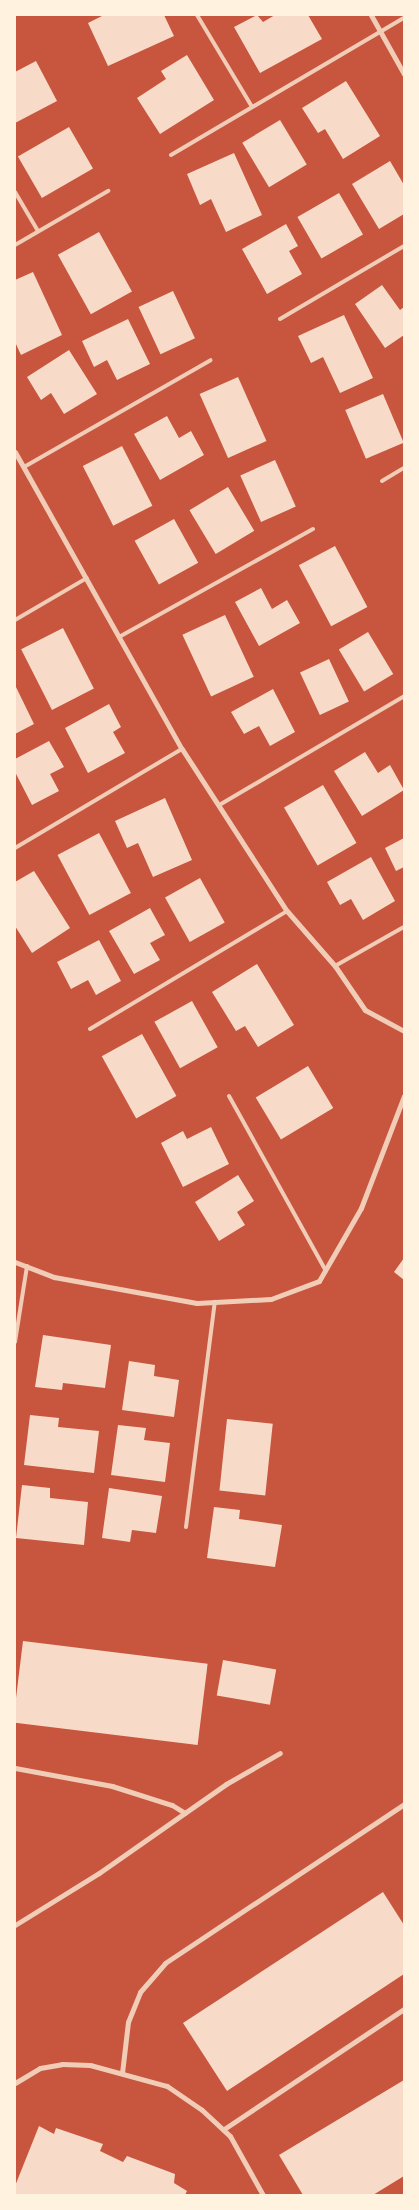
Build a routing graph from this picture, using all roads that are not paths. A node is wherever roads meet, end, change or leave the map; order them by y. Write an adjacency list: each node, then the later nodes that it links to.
1 (197, 15): 6 (lane)
2 (371, 15): 4 (street)
3 (404, 18): 4 (lane)
4 (380, 32): 5 (street); 6 (lane)
5 (404, 74)
6 (252, 107): 7 (lane)
7 (171, 155)
8 (108, 191): 10 (lane)
9 (15, 192): 10 (lane)
10 (38, 231): 11 (lane)
11 (15, 245)
12 (404, 246): 13 (lane)
13 (280, 319)
14 (211, 360): 16 (lane)
15 (15, 452): 16 (street)
16 (24, 467): 20 (street)
17 (404, 468): 18 (lane)
18 (382, 481)
19 (313, 529): 22 (lane)
20 (87, 578): 21 (lane); 22 (street)
21 (15, 620)
22 (119, 636): 24 (street)
23 (404, 696): 25 (lane)
24 (182, 749): 25 (street); 26 (lane)
25 (221, 804): 27 (street)
26 (15, 848)
27 (287, 911): 29 (street); 30 (lane)
28 (404, 927): 29 (lane)
29 (335, 966): 31 (street)
30 (90, 1029)
31 (404, 1031)
32 (229, 1096): 36 (lane)
33 (404, 1096): 36 (street)
34 (15, 1262): 35 (street)
35 (27, 1266): 37 (street); 38 (lane)
36 (326, 1272): 37 (street)
37 (215, 1302): 39 (lane)
38 (15, 1342)
39 (186, 1527)
40 (280, 1753): 43 (street)
41 (15, 1768): 43 (street)
42 (404, 1804): 46 (street)
43 (185, 1813): 44 (street)
44 (15, 1925)
45 (404, 2009): 48 (street)
46 (122, 2073): 47 (street); 48 (street)
47 (15, 2083)
48 (224, 2129): 49 (street)
49 (263, 2195)

